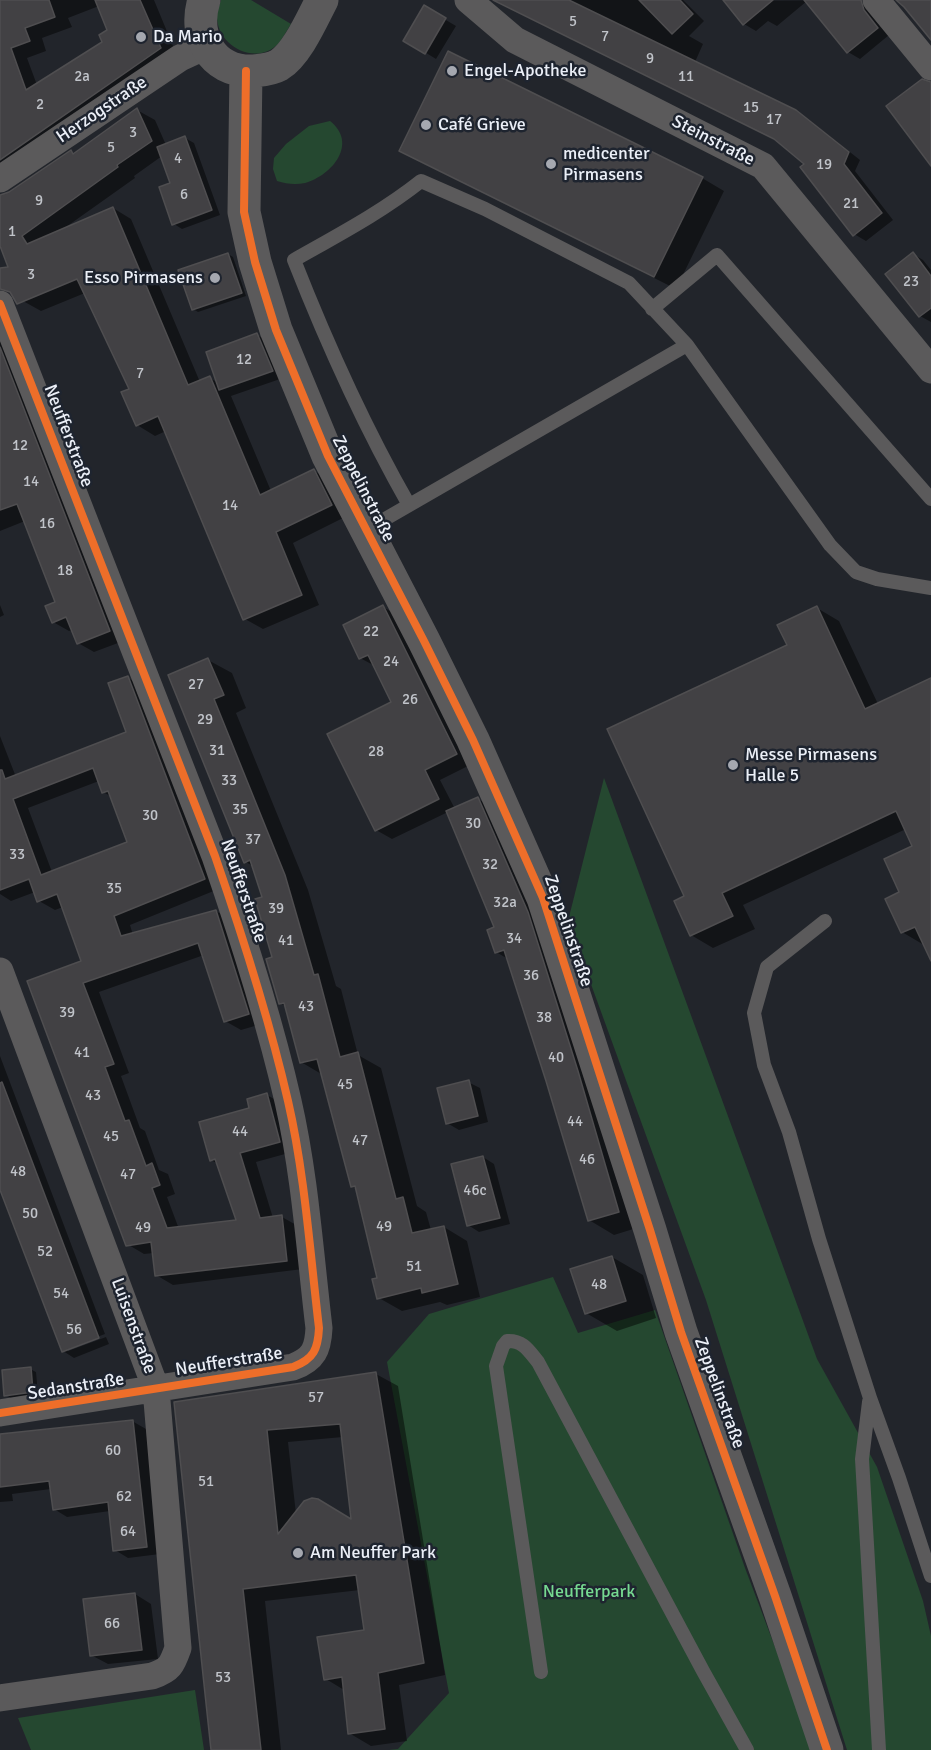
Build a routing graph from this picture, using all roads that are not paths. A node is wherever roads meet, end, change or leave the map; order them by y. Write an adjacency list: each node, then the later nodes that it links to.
1 (204, 0): 5 (street)
2 (322, 0): 7 (street)
3 (468, 0): 12 (street, Steinstraße)
4 (876, 0): 6 (street)
5 (206, 46): 7 (street); 8 (street, Herzogstraße)
6 (931, 67)
7 (246, 71): 15 (street, Zeppelinstraße)
8 (0, 179)
9 (0, 304): 19 (street, Neufferstraße)
10 (652, 309): 11 (lane); 13 (lane); 14 (lane)
11 (687, 345): 14 (lane); 16 (lane)
12 (931, 370)
13 (931, 498)
14 (409, 505): 15 (lane)
15 (366, 530): 26 (street, Zeppelinstraße)
16 (931, 588)
17 (825, 921): 20 (lane)
18 (0, 971): 19 (street, Luisenstraße)
19 (156, 1389): 21 (street, Sedanstraße); 24 (street, Luisenstraße)
20 (870, 1398): 22 (lane); 27 (lane)
21 (0, 1413)
22 (931, 1576)
23 (541, 1672): 25 (lane)
24 (0, 1698)
25 (747, 1750)
26 (827, 1750)
27 (879, 1750)

